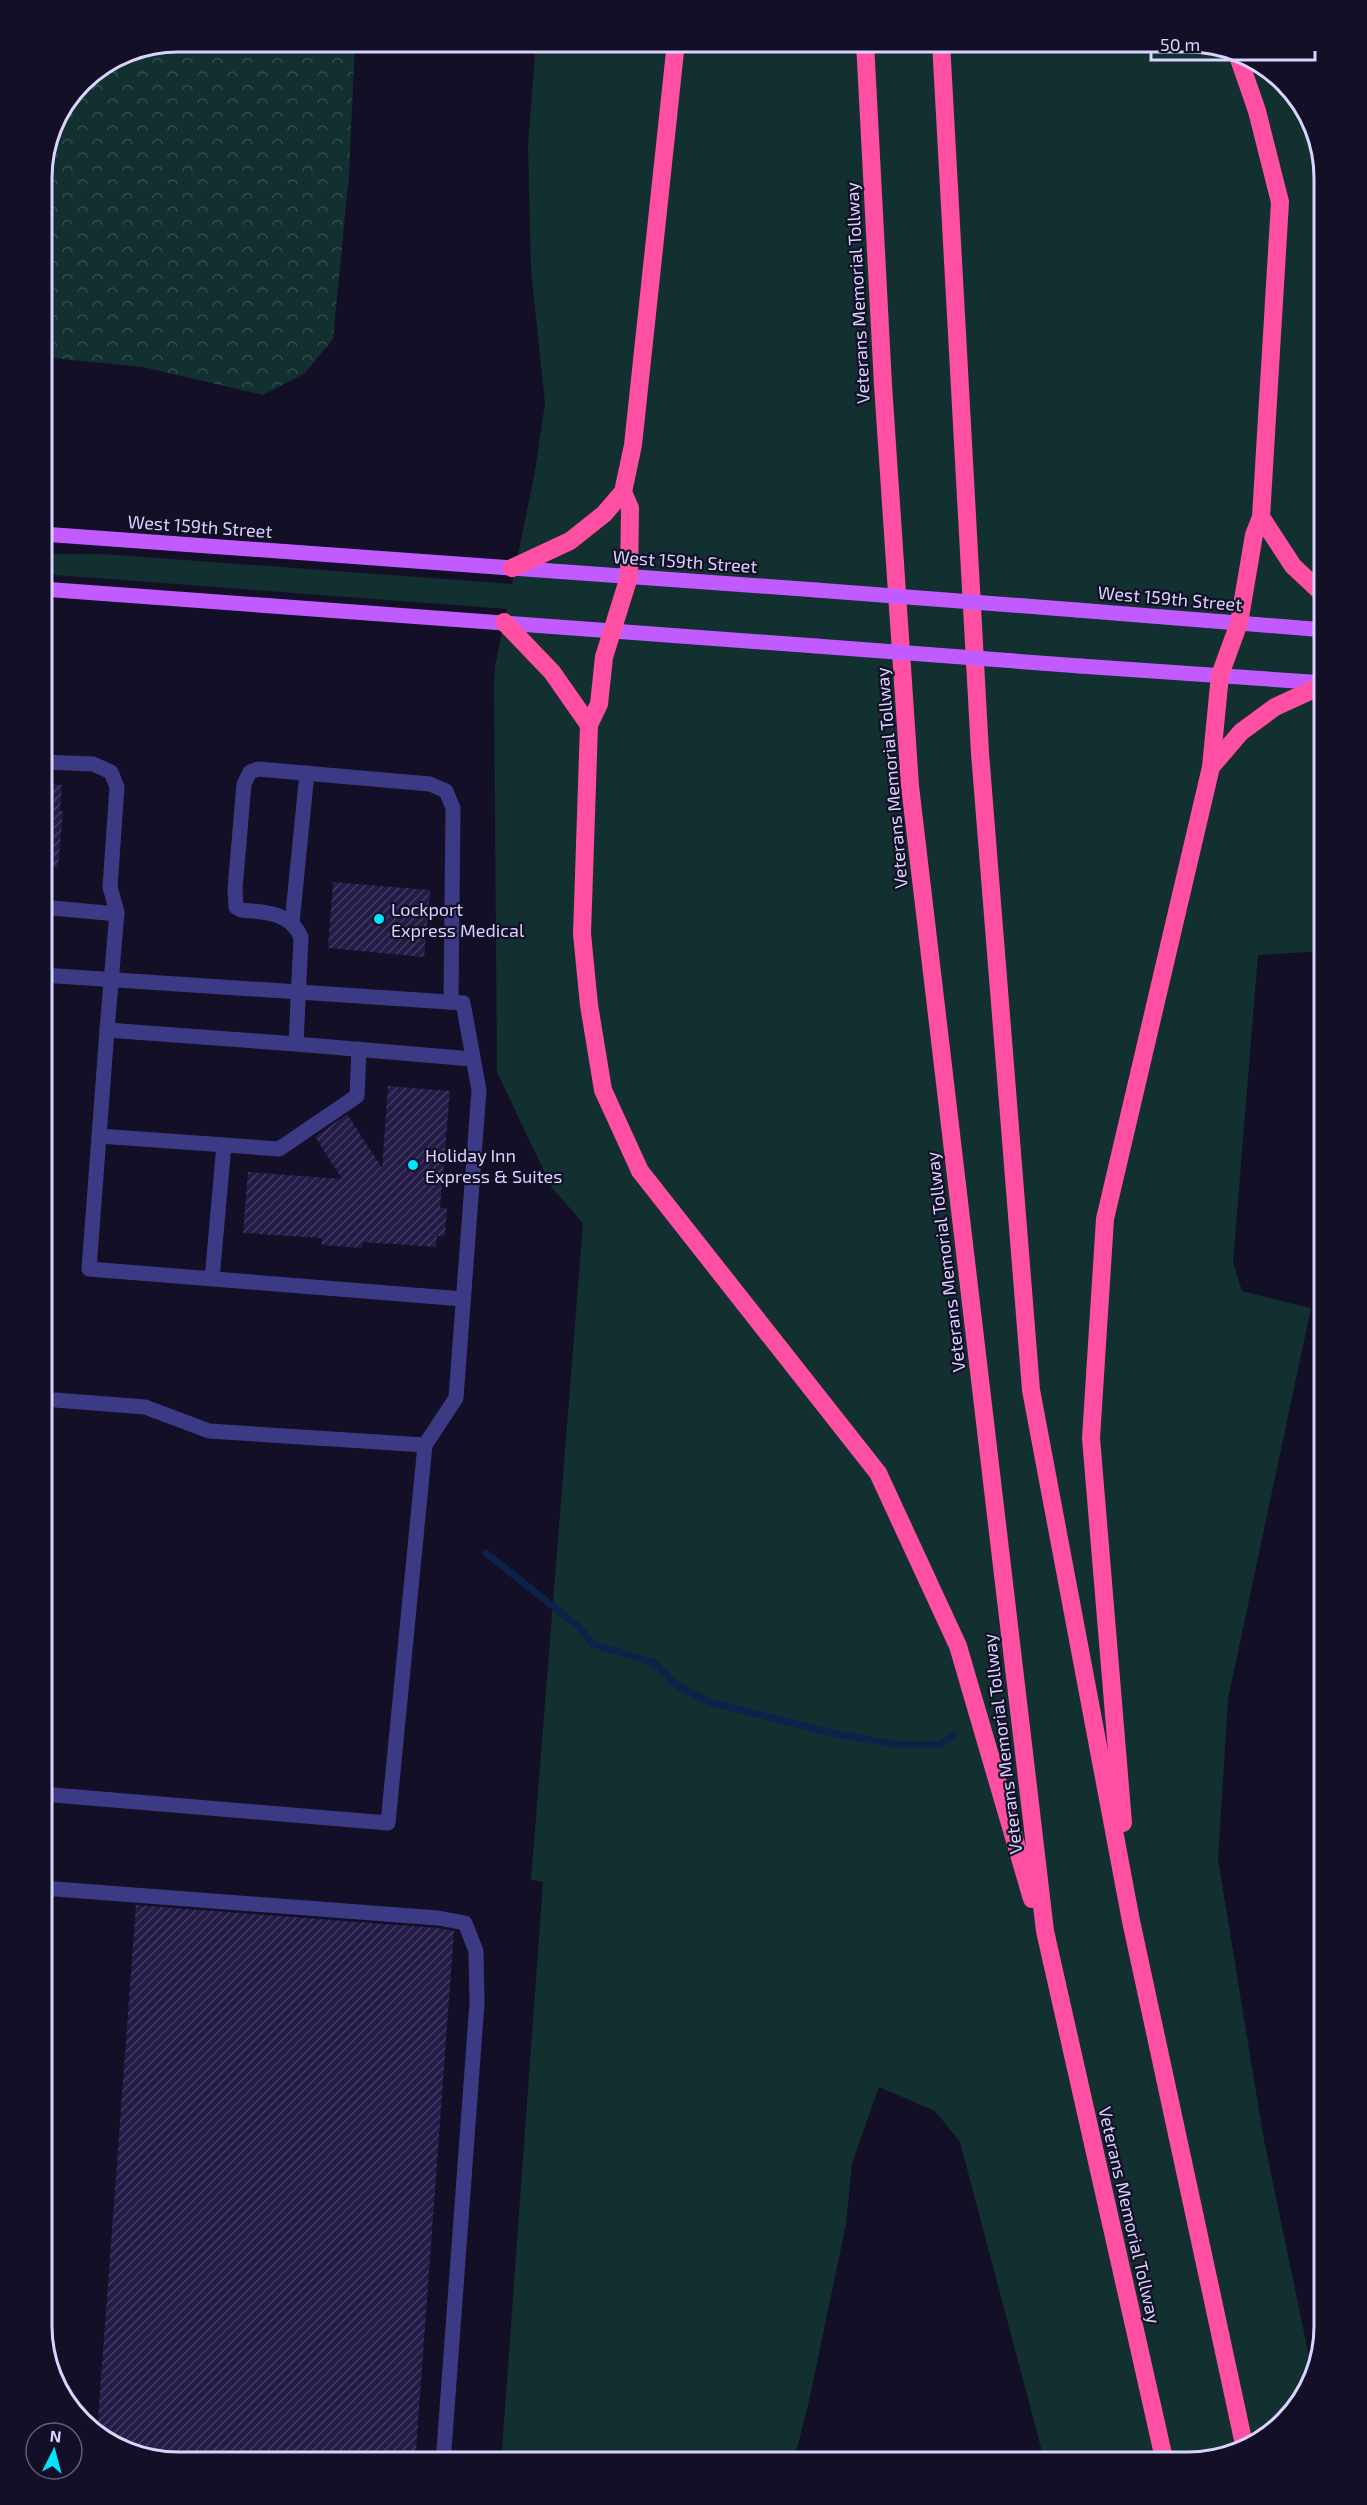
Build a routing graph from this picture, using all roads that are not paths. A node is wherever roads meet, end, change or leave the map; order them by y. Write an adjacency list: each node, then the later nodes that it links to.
1 (675, 52): 5 (highway)
2 (866, 53): 43 (highway, Veterans Memorial Tollway)
3 (942, 53): 42 (highway)
4 (1241, 65): 6 (highway)
5 (623, 492): 8 (highway); 9 (highway)
6 (1261, 517): 10 (highway); 13 (highway)
7 (53, 535): 8 (main road, West 159th Street)
8 (512, 568): 9 (main road, West 159th Street)
9 (628, 577): 13 (main road, West 159th Street, bridge); 15 (highway)
10 (1314, 586)
11 (53, 590): 12 (main road)
12 (504, 622): 15 (main road); 19 (highway)
13 (1239, 623): 14 (main road, West 159th Street); 16 (highway)
14 (1314, 629)
15 (613, 630): 16 (main road, bridge); 19 (highway)
16 (1220, 675): 17 (main road); 21 (highway)
17 (1314, 682)
18 (1314, 688): 21 (highway)
19 (589, 725): 43 (highway)
20 (53, 762): 24 (lane)
21 (1211, 767): 42 (highway)
22 (307, 774): 25 (lane); 25 (lane); 29 (lane)
23 (53, 908): 24 (lane)
24 (117, 914): 27 (lane)
25 (292, 923): 28 (lane)
26 (53, 976): 27 (lane)
27 (112, 980): 28 (lane); 30 (lane)
28 (299, 992): 29 (lane); 31 (lane)
29 (451, 1002): 33 (lane)
30 (107, 1030): 31 (lane); 34 (lane)
31 (296, 1044): 32 (lane)
32 (359, 1049): 33 (lane); 35 (lane)
33 (472, 1059): 37 (lane)
34 (99, 1136): 35 (lane); 36 (lane)
35 (224, 1145): 36 (lane)
36 (212, 1280): 37 (lane)
37 (463, 1299): 39 (lane)
38 (52, 1400): 39 (lane)
39 (425, 1445): 40 (lane)
40 (52, 1795)
41 (52, 1889): 45 (lane)
42 (1131, 1921): 44 (highway)
43 (1056, 1978): 46 (highway, Veterans Memorial Tollway)
44 (1243, 2440)
45 (444, 2452)
46 (1163, 2452)

